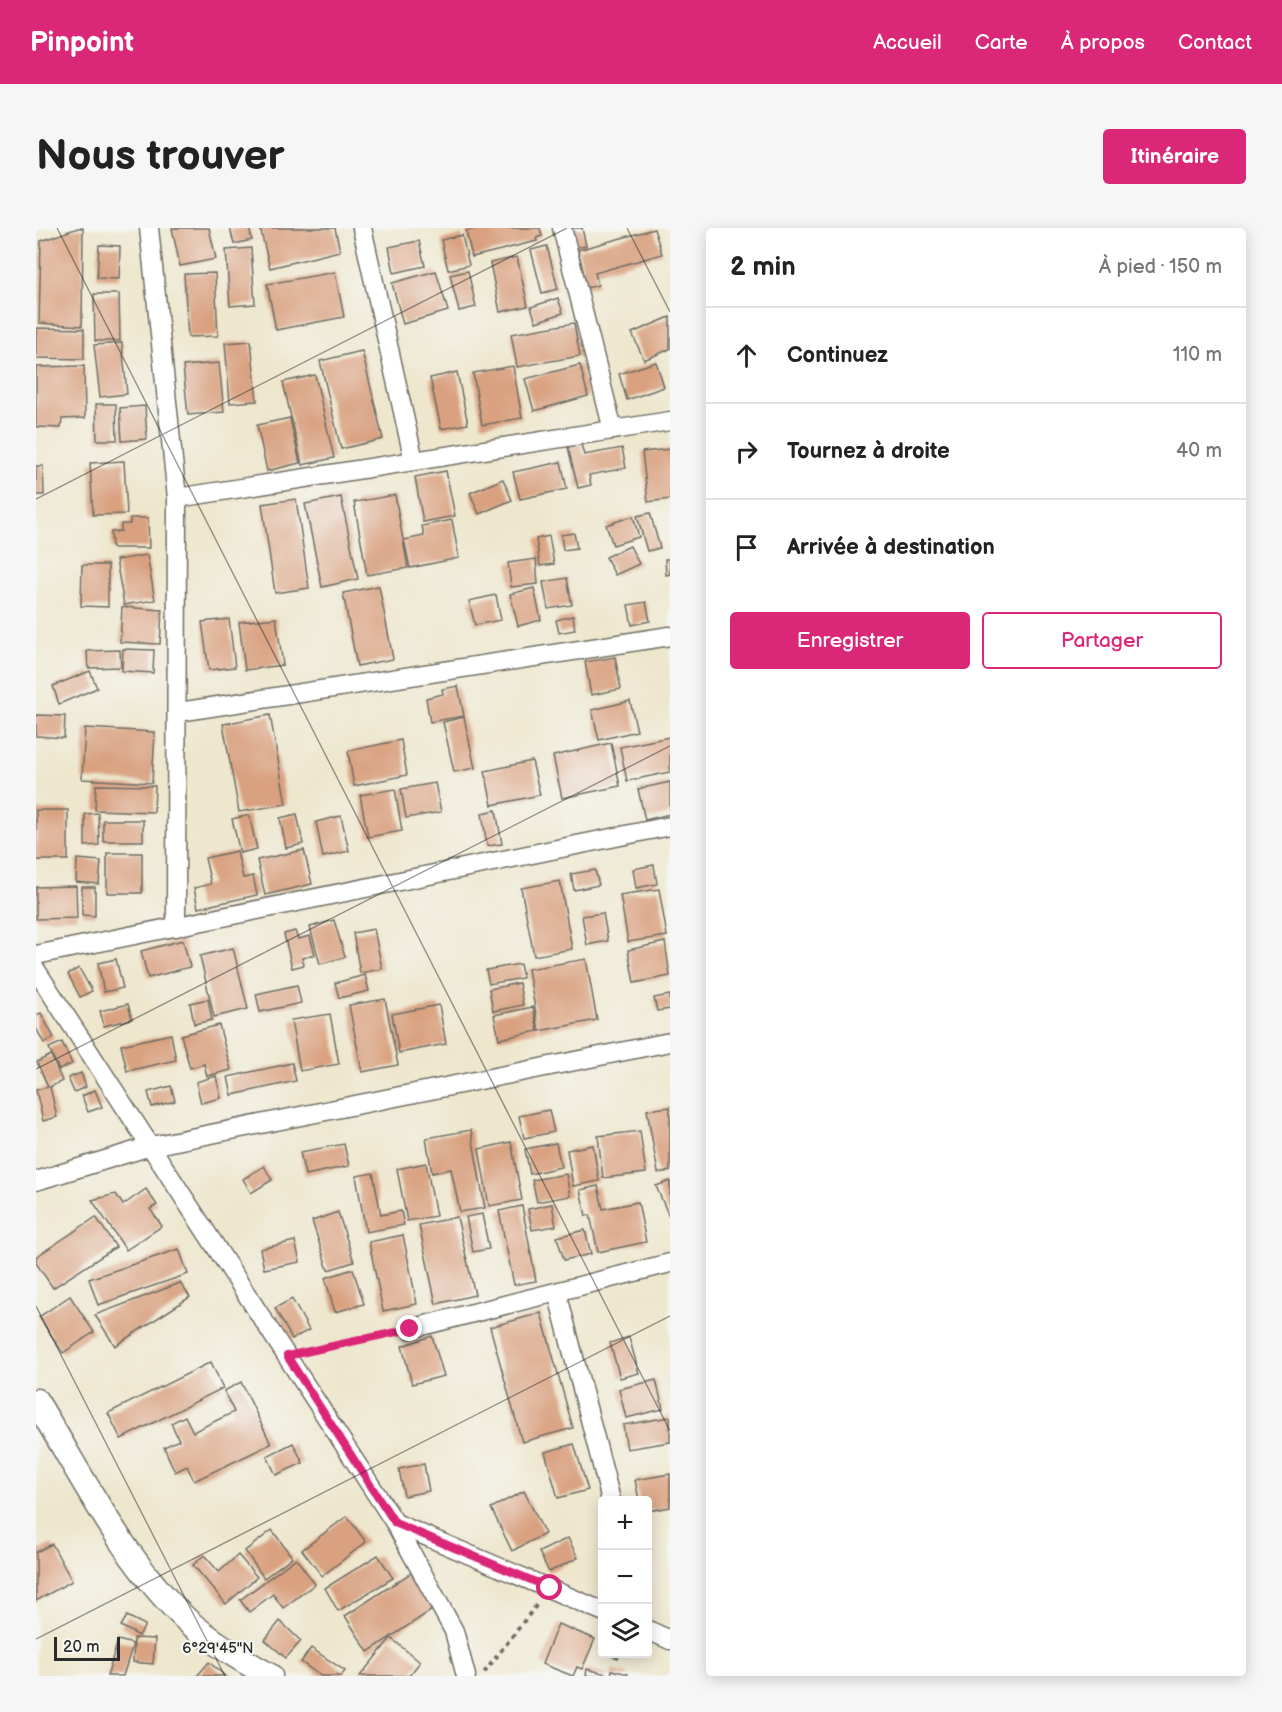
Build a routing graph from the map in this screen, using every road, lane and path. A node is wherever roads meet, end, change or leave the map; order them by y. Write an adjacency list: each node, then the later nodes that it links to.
1 (149, 228): 7 (street)
2 (362, 228): 6 (street)
3 (562, 228): 5 (street)
4 (670, 421): 5 (street)
5 (613, 430): 6 (street)
6 (414, 460): 7 (street)
7 (177, 498): 9 (street)
8 (670, 636): 9 (street)
9 (179, 712): 11 (street)
10 (670, 826): 11 (street)
11 (176, 927): 12 (street)
12 (36, 955)
13 (36, 969): 15 (street)
14 (670, 1042): 15 (street)
15 (151, 1146): 16 (street); 20 (street)
16 (36, 1182)
17 (670, 1263): 18 (street)
18 (556, 1292): 19 (street); 22 (street)
19 (410, 1329): 20 (path)
20 (287, 1356): 23 (street)
21 (36, 1401): 28 (street)
22 (610, 1496)
23 (395, 1523): 24 (street); 29 (street)
24 (550, 1588): 25 (street); 30 (path)
25 (598, 1609)
26 (652, 1632): 27 (street)
27 (670, 1640)
28 (270, 1676)
29 (466, 1676)
30 (482, 1676)

